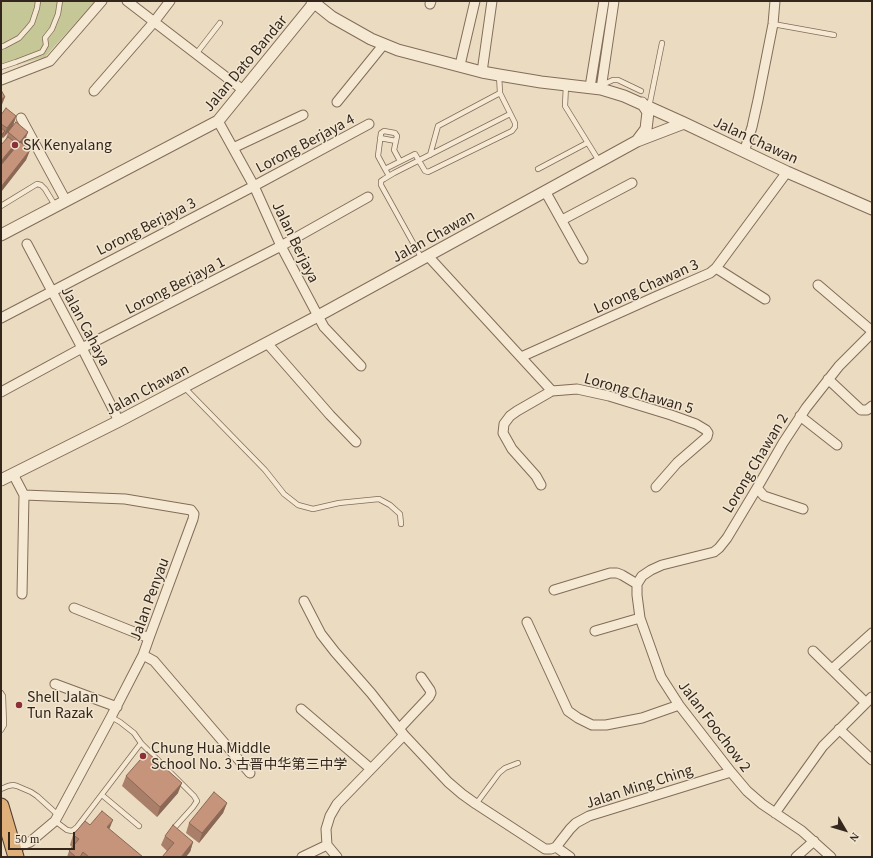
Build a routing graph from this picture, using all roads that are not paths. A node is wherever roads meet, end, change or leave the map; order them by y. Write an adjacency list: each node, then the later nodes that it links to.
1 (38, 1): 18 (lane)
2 (60, 1): 21 (lane)
3 (102, 1): 24 (street)
4 (127, 1): 12 (street)
5 (170, 1): 12 (street)
6 (475, 1): 20 (street)
7 (492, 1): 22 (street)
8 (604, 1): 26 (street)
9 (614, 1): 26 (street)
10 (775, 1): 14 (street)
11 (313, 2): 17 (street); 28 (street, Jalan Dato Bandar)
12 (154, 22): 19 (street); 27 (street)
13 (220, 23): 19 (lane)
14 (773, 24): 15 (lane); 44 (street)
15 (834, 35)
16 (662, 43): 32 (lane)
17 (384, 44): 20 (street); 31 (street)
18 (1, 46)
19 (196, 54): 28 (street)
20 (460, 65): 22 (street)
21 (1, 67)
22 (482, 72): 23 (street)
23 (499, 75): 25 (street); 30 (lane)
24 (1, 80)
25 (566, 85): 26 (street); 42 (lane)
26 (598, 87): 29 (lane); 32 (street)
27 (94, 90)
28 (244, 90): 36 (street, Jalan Dato Bandar)
29 (641, 91)
30 (500, 93): 33 (lane); 45 (lane)
31 (337, 102)
32 (646, 105): 37 (street); 41 (street)
33 (510, 114): 45 (lane); 47 (lane)
34 (303, 115): 43 (street)
35 (21, 118): 57 (street)
36 (218, 121): 43 (street, Jalan Berjaya); 57 (street, Jalan Dato Bandar)
37 (684, 123): 41 (street, Jalan Chawan); 44 (street, Jalan Chawan)
38 (370, 124): 54 (street, Lorong Berjaya 4)
39 (380, 138): 40 (lane); 40 (lane); 49 (lane)
40 (396, 141): 46 (lane)
41 (637, 141): 48 (street, Jalan Chawan)
42 (587, 143): 48 (lane); 50 (lane)
43 (233, 148): 54 (street, Jalan Berjaya)
44 (744, 152): 51 (street, Jalan Chawan)
45 (430, 155): 47 (lane)
46 (400, 161): 47 (lane); 49 (lane)
47 (420, 161): 52 (lane)
48 (599, 162): 55 (street, Jalan Chawan)
49 (385, 169): 52 (lane)
50 (538, 169)
51 (787, 172): 60 (street, Jalan Chawan); 67 (street, Lorong Chawan 3)
52 (389, 176): 65 (lane)
53 (632, 183): 61 (street)
54 (254, 186): 64 (street, Jalan Berjaya); 69 (street, Lorong Berjaya 3)
55 (546, 191): 61 (street); 65 (street, Jalan Chawan)
56 (368, 197): 64 (street, Lorong Berjaya 1)
57 (66, 201): 59 (street, Jalan Dato Bandar)
58 (1, 206): 59 (lane)
59 (56, 207): 62 (street, Jalan Dato Bandar)
60 (872, 209)
61 (562, 220): 66 (street)
62 (3, 232)
63 (27, 244): 69 (street, Jalan Cahaya)
64 (281, 246): 71 (street, Jalan Berjaya); 75 (street, Lorong Berjaya 1)
65 (425, 257): 71 (street, Jalan Chawan); 76 (street)
66 (583, 259)
67 (716, 268): 70 (street); 76 (street, Lorong Chawan 3)
68 (818, 285): 73 (street)
69 (52, 291): 72 (street, Lorong Berjaya 3); 75 (street, Jalan Cahaya)
70 (765, 299)
71 (318, 316): 74 (street, Jalan Chawan); 77 (street, Jalan Berjaya)
72 (1, 318)
73 (872, 332): 78 (street, Lorong Chawan 2)
74 (267, 343): 79 (street, Jalan Chawan); 85 (street)
75 (82, 348): 81 (street, Lorong Berjaya 1); 84 (street, Jalan Cahaya)
76 (521, 357): 80 (street)
77 (361, 366)
78 (828, 379): 82 (street); 83 (street, Lorong Chawan 2)
79 (184, 386): 84 (street, Jalan Chawan); 95 (lane)
80 (552, 391): 90 (street, Lorong Chawan 5); 91 (street, Lorong Chawan 5)
81 (1, 392)
82 (872, 406)
83 (800, 416): 86 (street); 92 (street, Lorong Chawan 2)
84 (119, 421): 88 (street, Jalan Chawan)
85 (356, 442)
86 (837, 445)
87 (1, 474): 88 (street)
88 (13, 474): 89 (street, Jalan Chawan); 93 (street)
89 (1, 480)
90 (541, 485)
91 (656, 487)
92 (757, 488): 94 (street); 96 (street, Lorong Chawan 2)
93 (24, 495): 98 (street); 105 (street, Jalan Penyau)
94 (803, 509)
95 (401, 524)
96 (639, 580): 97 (street); 101 (street, Jalan Foochow 2)
97 (554, 590)
98 (22, 594)
99 (304, 601): 119 (street)
100 (74, 608): 105 (street)
101 (640, 618): 103 (street); 113 (street, Jalan Foochow 2)
102 (527, 622): 113 (street)
103 (595, 631)
104 (872, 633): 108 (street)
105 (149, 638): 107 (street, Jalan Penyau)
106 (813, 651): 108 (street)
107 (144, 655): 114 (street, Jalan Penyau); 124 (street)
108 (832, 669): 112 (street)
109 (421, 677): 119 (street)
110 (55, 684): 114 (street)
111 (1, 693): 118 (lane)
112 (869, 700): 117 (street)
113 (679, 705): 125 (street, Jalan Foochow 2)
114 (117, 707): 116 (street, Jalan Penyau)
115 (301, 708): 123 (street)
116 (111, 717): 120 (lane); 131 (street, Jalan Penyau)
117 (840, 729): 121 (street); 130 (street)
118 (1, 730)
119 (401, 732): 123 (street); 128 (street)
120 (141, 743): 127 (lane); 133 (lane)
121 (872, 760)
122 (518, 763): 128 (lane)
123 (371, 769): 135 (street)
124 (250, 772)
125 (731, 772): 130 (street, Jalan Foochow 2); 136 (street, Jalan Ming Ching)
126 (1, 789): 131 (lane)
127 (102, 795): 131 (lane); 132 (lane)
128 (476, 804): 136 (street)
129 (1, 806): 137 (highway)
130 (775, 813): 134 (street, Jalan Foochow 2)
131 (57, 818): 137 (street, Jalan Penyau)
132 (139, 826)
133 (175, 827)
134 (814, 841): 141 (street); 142 (street, Jalan Foochow 2)
135 (327, 845): 138 (street); 139 (street)
136 (556, 848): 140 (street)
137 (15, 852)
138 (302, 857)
139 (337, 857)
140 (570, 857)
141 (796, 857)
142 (831, 857)

